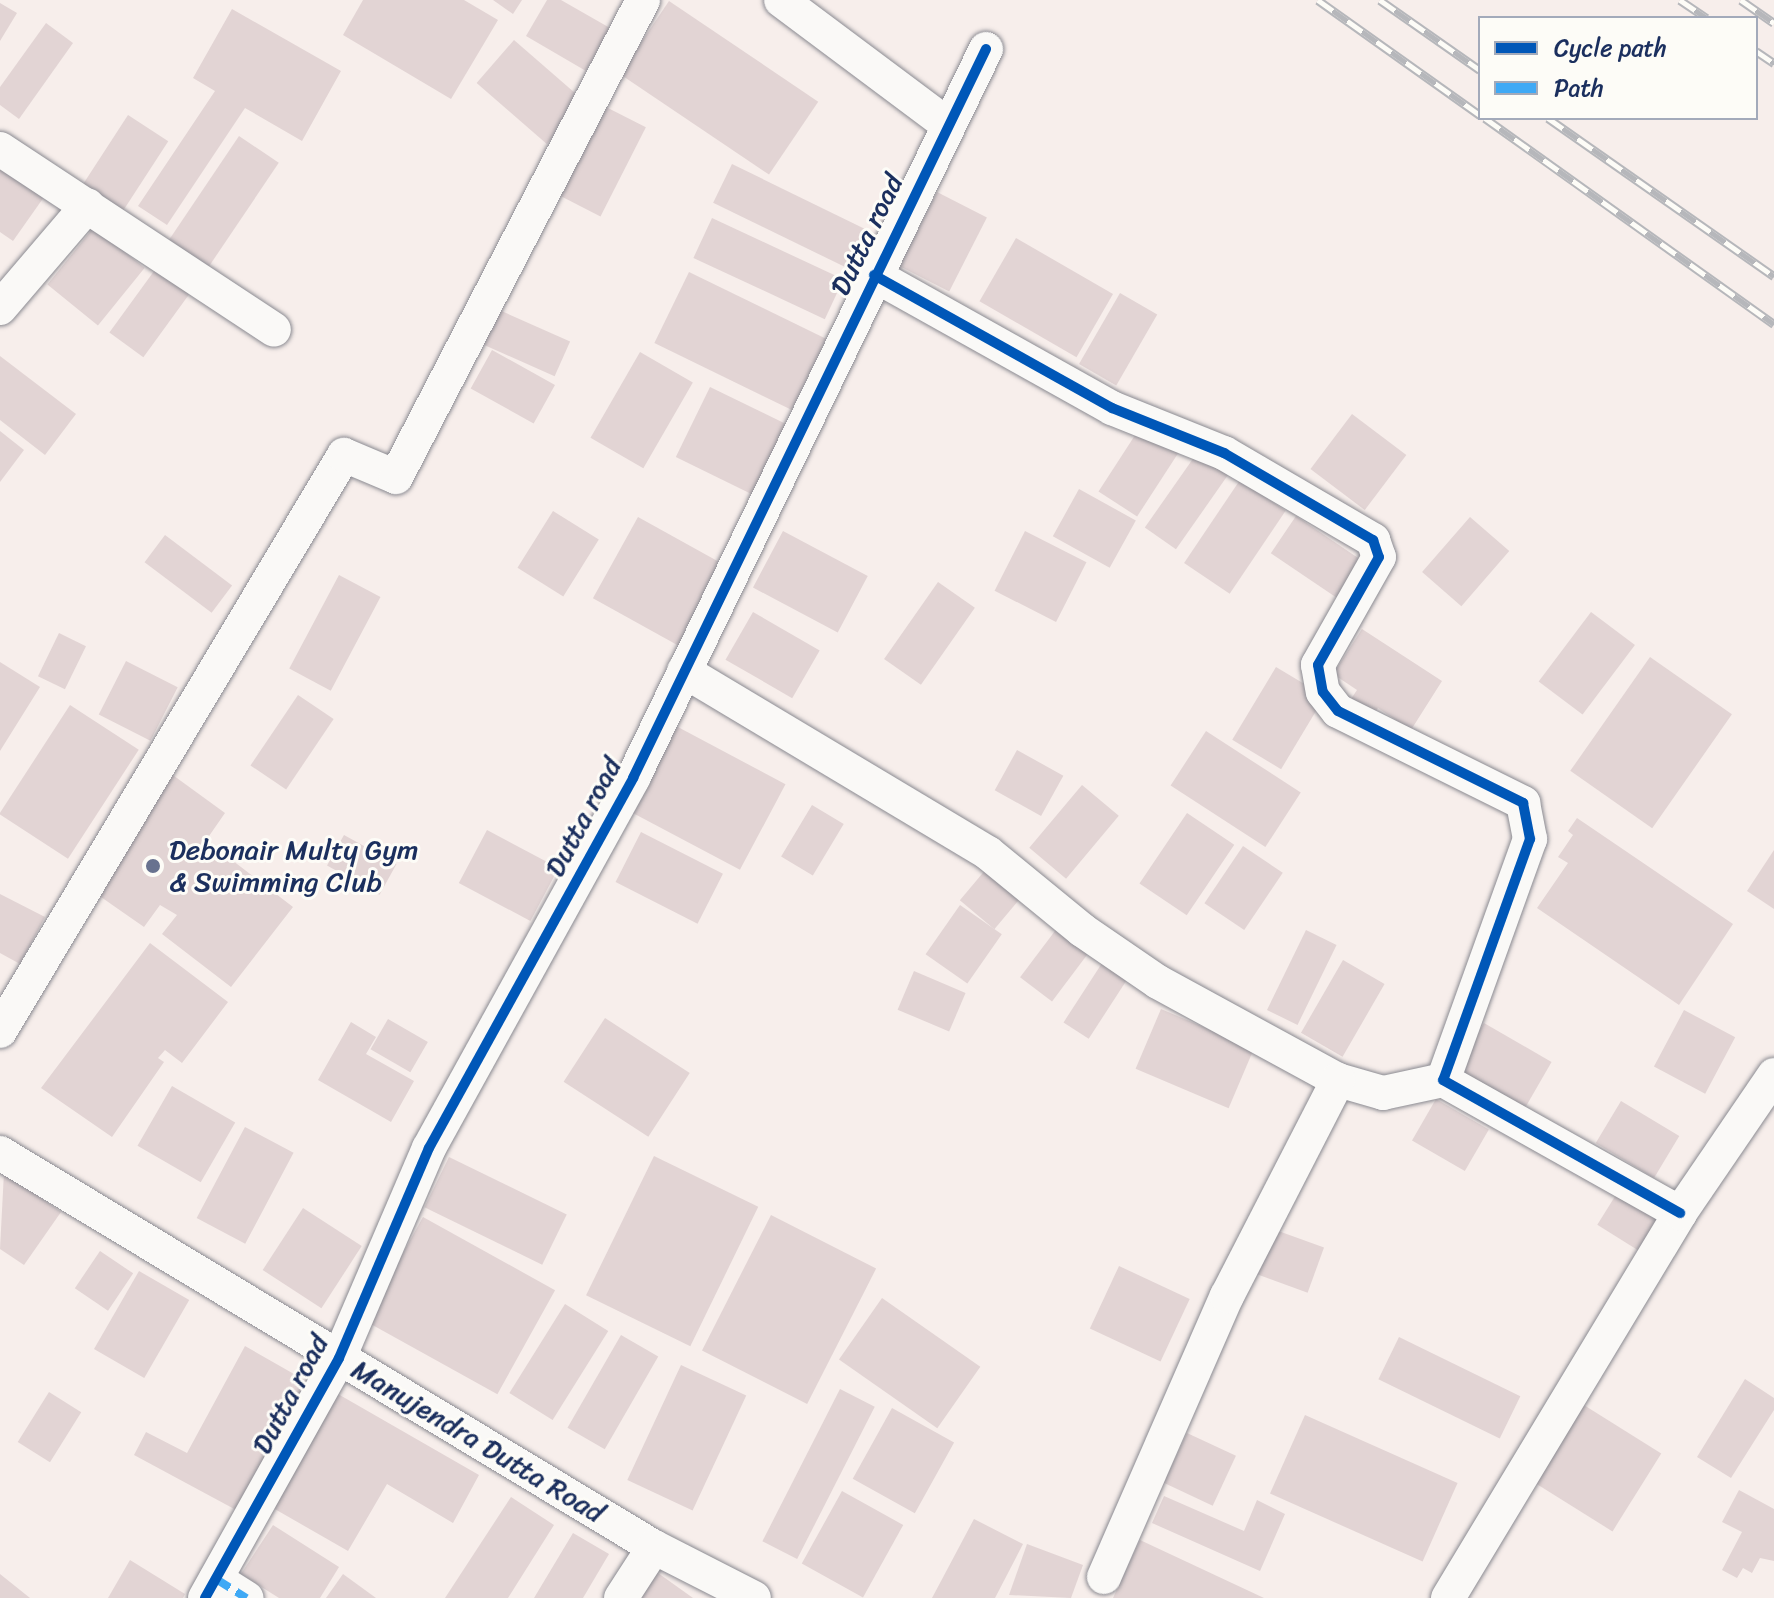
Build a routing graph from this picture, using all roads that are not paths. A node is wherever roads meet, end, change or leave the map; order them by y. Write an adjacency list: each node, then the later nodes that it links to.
1 (643, 0): 11 (street)
2 (781, 0): 4 (street)
3 (986, 49): 4 (street, Dutta road)
4 (947, 124): 7 (street, Dutta road)
5 (0, 149): 6 (street)
6 (88, 205): 8 (street); 9 (street)
7 (874, 275): 10 (street, Dutta road); 14 (street)
8 (0, 308)
9 (274, 330)
10 (684, 671): 13 (street); 17 (street, Dutta road)
11 (0, 1031)
12 (1774, 1075): 16 (street)
13 (1338, 1080): 14 (street); 19 (street)
14 (1443, 1080): 16 (street)
15 (1, 1155): 17 (street, Manujendra Dutta Road)
16 (1680, 1213): 24 (street)
17 (339, 1358): 18 (street, Manujendra Dutta Road); 20 (street, Dutta road)
18 (654, 1547): 22 (street); 23 (street, Manujendra Dutta Road)
19 (1104, 1577)
20 (211, 1588): 21 (street)
21 (246, 1598)
22 (621, 1598)
23 (754, 1598)
24 (1448, 1598)

